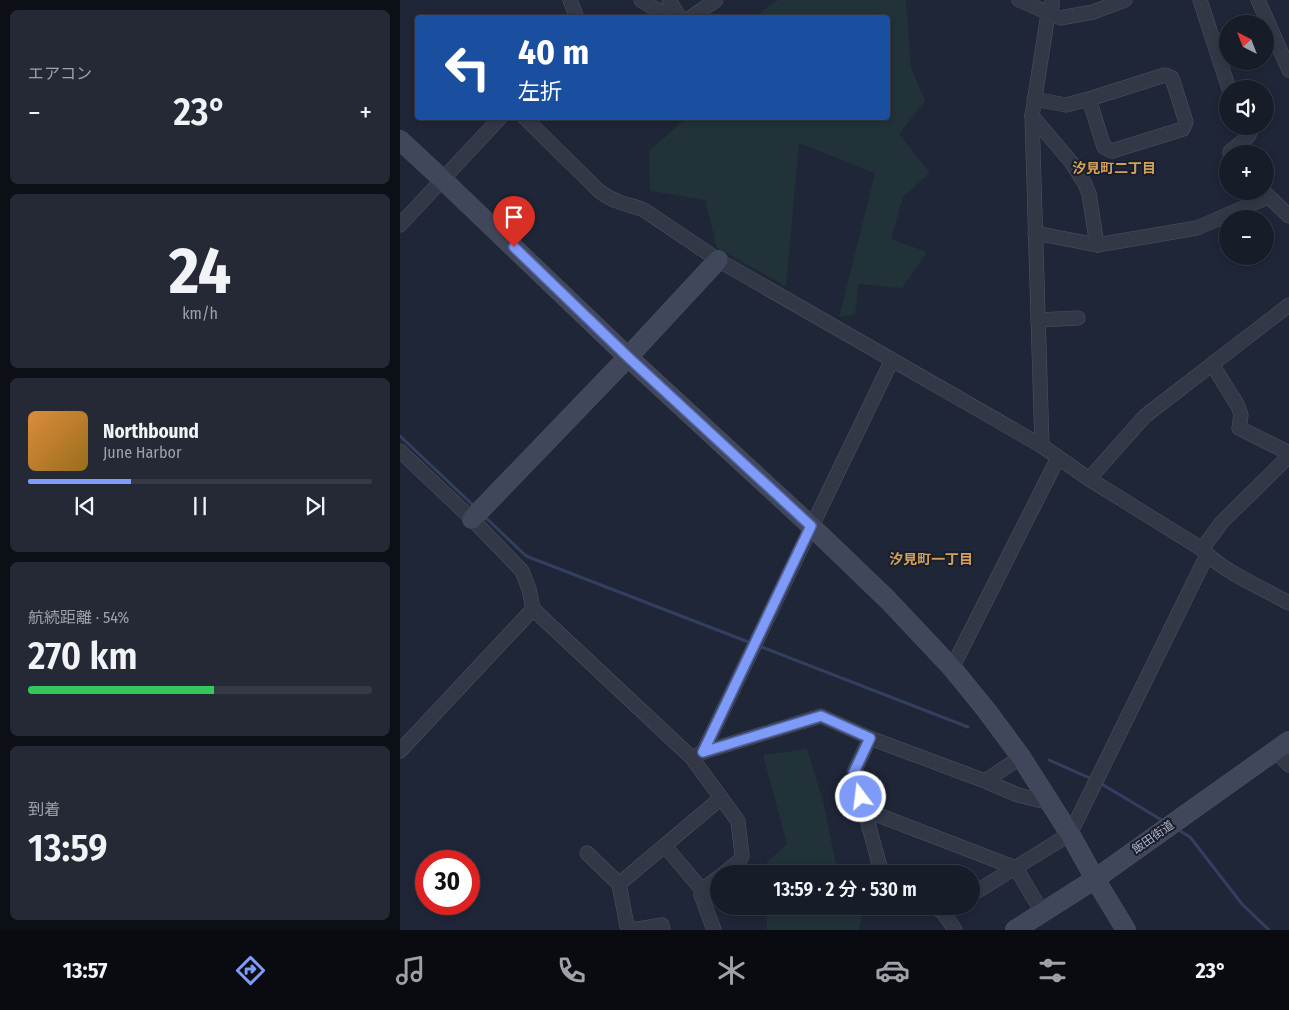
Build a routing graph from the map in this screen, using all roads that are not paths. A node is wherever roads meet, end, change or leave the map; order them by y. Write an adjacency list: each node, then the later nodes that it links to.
1 (570, 0): 11 (street)
2 (641, 0): 12 (street)
3 (669, 0): 13 (street)
4 (716, 0): 14 (street)
5 (1019, 0): 10 (street)
6 (1052, 0): 10 (street)
7 (1124, 0): 10 (street)
8 (1200, 0): 16 (street)
9 (1258, 0): 15 (street)
10 (1048, 14): 17 (street)
11 (576, 15)
12 (669, 15)
13 (678, 15)
14 (694, 15)
15 (1289, 70)
16 (1226, 80)
17 (1034, 99): 18 (street); 19 (street)
18 (1089, 99): 18 (street)
19 (1032, 116): 30 (street); 31 (street)
20 (498, 120): 25 (street)
21 (527, 120): 32 (street)
22 (1250, 135): 24 (street)
23 (400, 140): 25 (street)
24 (1238, 145)
25 (442, 179): 29 (street); 36 (street)
26 (1254, 200): 31 (street)
27 (1272, 200): 28 (street)
28 (1289, 216)
29 (400, 225)
30 (1035, 233): 31 (street); 35 (street)
31 (1097, 245)
32 (718, 260): 36 (street); 37 (street)
33 (1289, 305): 38 (street)
34 (1078, 318): 35 (street)
35 (1038, 320): 39 (street)
36 (628, 357): 44 (street); 45 (street)
37 (892, 360): 39 (street); 45 (street)
38 (1212, 364): 41 (street); 43 (street)
39 (1042, 446): 42 (street)
40 (400, 451): 44 (street)
41 (1289, 455): 46 (street)
42 (1058, 458): 43 (street); 49 (street)
43 (1090, 479): 46 (street)
44 (472, 520): 48 (street)
45 (811, 526): 49 (street); 53 (street)
46 (1204, 552): 47 (street); 59 (street)
47 (1289, 603)
48 (533, 609): 51 (street); 53 (street)
49 (952, 668): 54 (street)
50 (870, 738): 53 (street); 55 (street); 58 (street)
51 (400, 751)
52 (1285, 753): 65 (street, 飯田街道)
53 (697, 755): 56 (street)
54 (1021, 757): 55 (street); 57 (street)
55 (985, 781): 57 (street)
56 (721, 798): 60 (street); 62 (street)
57 (1051, 803): 59 (street)
58 (865, 810): 63 (street); 64 (street)
59 (1070, 834): 64 (street); 65 (street)
60 (665, 846): 66 (street); 68 (street)
61 (586, 853): 66 (street)
62 (734, 865)
63 (880, 865)
64 (1016, 868): 69 (street); 70 (street)
65 (1095, 878): 70 (street, 飯田街道); 76 (street)
66 (620, 884): 72 (street)
67 (710, 884): 68 (street)
68 (702, 890): 73 (street)
69 (980, 890)
70 (1042, 912): 75 (street, 飯田街道)
71 (946, 915): 74 (street)
72 (663, 930)
73 (714, 930)
74 (955, 930)
75 (1015, 930)
76 (1126, 930)

